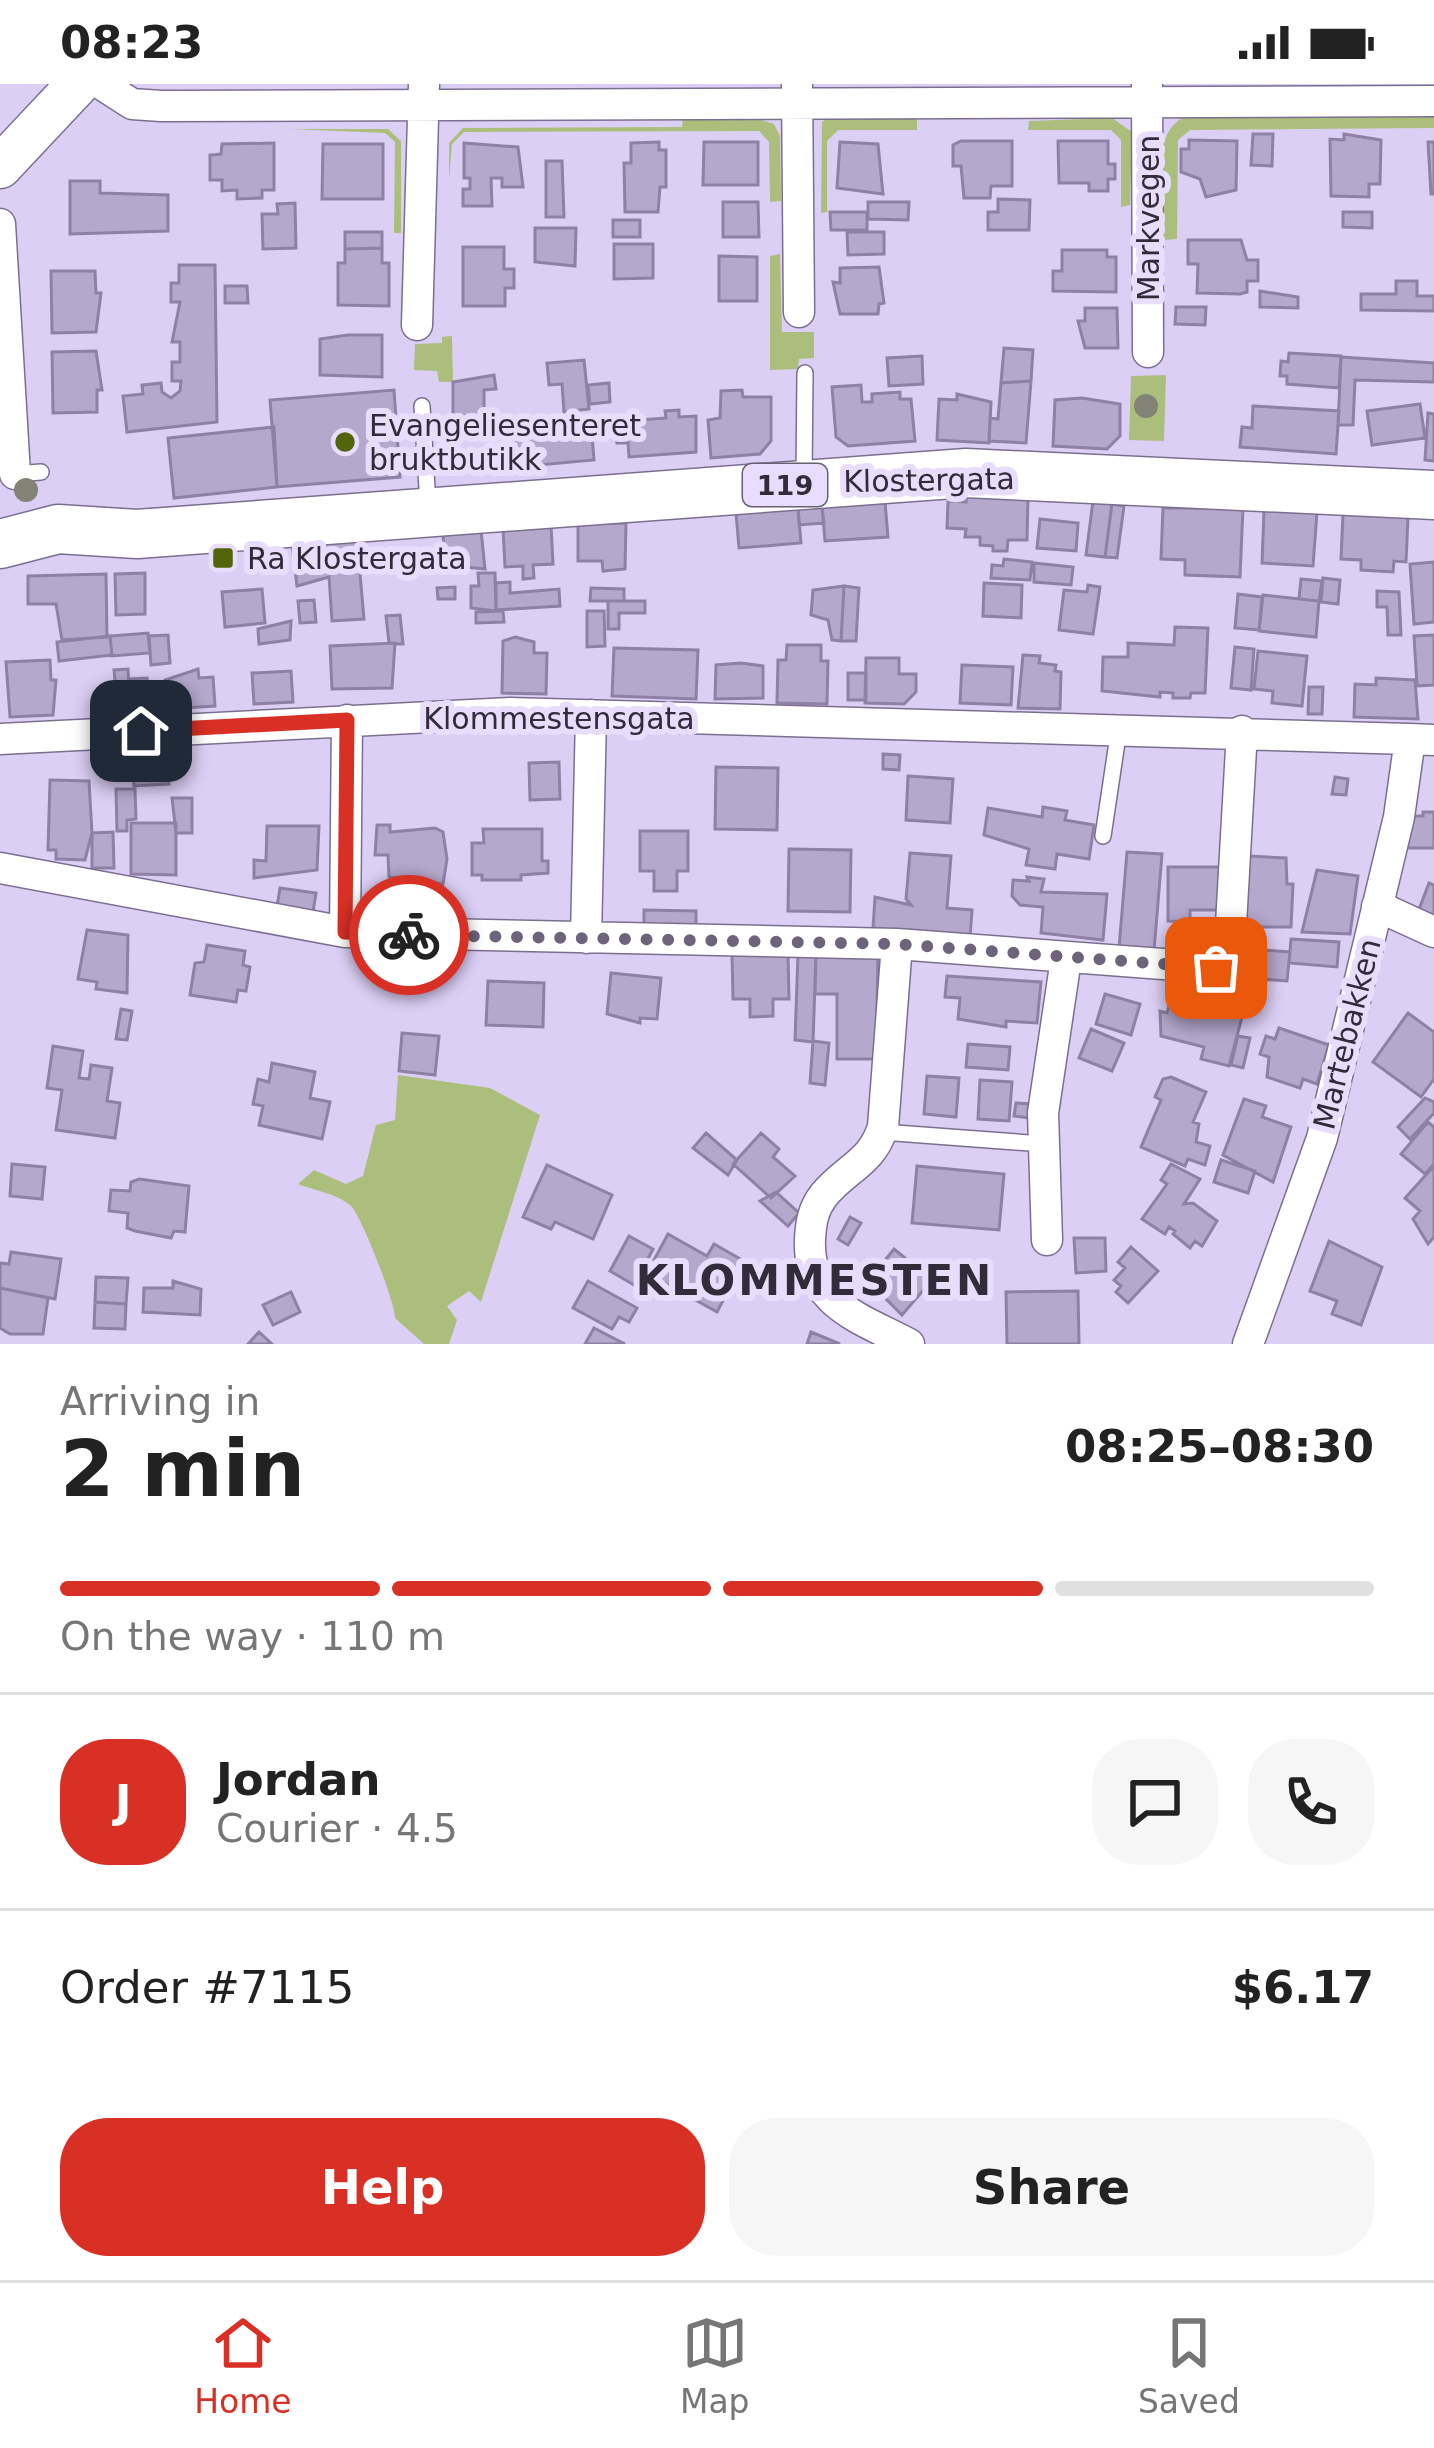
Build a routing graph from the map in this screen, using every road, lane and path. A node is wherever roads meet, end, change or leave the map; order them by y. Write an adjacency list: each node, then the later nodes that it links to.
1 (101, 84): 5 (street)
2 (60, 90): 7 (street)
3 (1148, 92): 4 (street); 6 (street); 11 (street, Markvegen)
4 (797, 94): 5 (street); 9 (street)
5 (423, 95): 10 (street)
6 (1434, 101)
7 (0, 166)
8 (0, 224): 14 (street)
9 (799, 312)
10 (417, 325)
11 (1148, 352)
12 (805, 373): 15 (lane)
13 (422, 406): 17 (lane)
14 (28, 473)
15 (804, 484): 16 (main road, Klostergata / 119); 17 (main road, Klostergata / 119)
16 (1434, 495)
17 (429, 514): 18 (main road, Klostergata / 119)
18 (0, 546)
19 (591, 716): 20 (street, Klommestensgata); 21 (street, Klommestensgata); 30 (street)
20 (347, 720): 23 (street, Klommestensgata); 28 (street)
21 (1119, 729): 22 (street, Klommestensgata); 25 (lane)
22 (1242, 731): 24 (street, Klommestensgata); 32 (street)
23 (0, 739)
24 (1422, 740): 27 (street, Martebakken)
25 (1103, 836)
26 (0, 868): 28 (street)
27 (1377, 906): 29 (street); 37 (street, Martebakken)
28 (345, 932): 30 (street)
29 (1434, 932)
30 (586, 938): 31 (street)
31 (897, 944): 32 (street); 33 (street)
32 (1066, 958): 34 (street)
33 (882, 1132): 34 (lane); 36 (street)
34 (1043, 1144): 35 (street)
35 (1047, 1240)
36 (909, 1344)
37 (1248, 1344)

